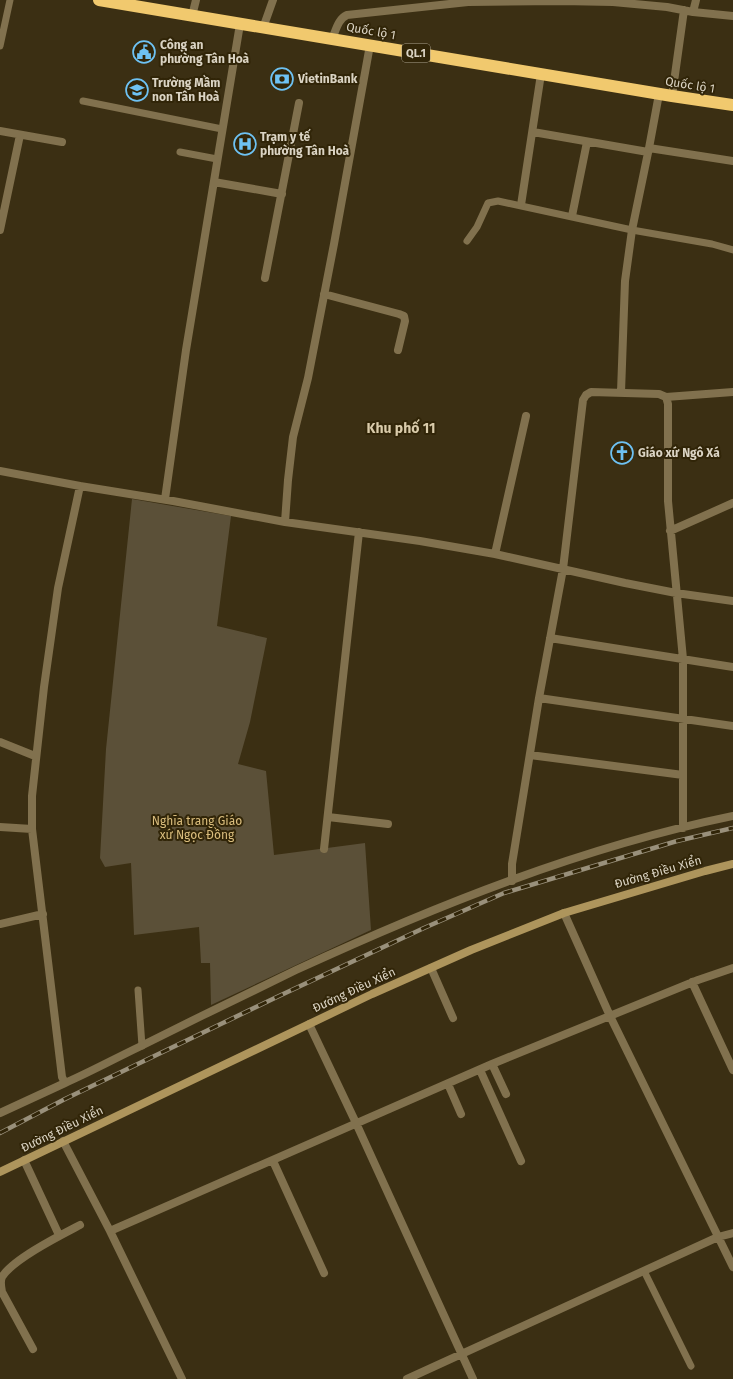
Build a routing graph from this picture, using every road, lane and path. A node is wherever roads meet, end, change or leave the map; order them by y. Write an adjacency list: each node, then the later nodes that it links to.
1 (10, 0): 15 (lane)
2 (99, 0): 9 (highway, Quốc lộ 1 / QL.1)
3 (196, 0): 9 (street)
4 (273, 0): 12 (street)
5 (696, 0): 8 (street)
6 (668, 4): 7 (street); 13 (street)
7 (684, 10): 8 (street); 18 (street)
8 (693, 12): 10 (street)
9 (192, 16): 11 (highway, Quốc lộ 1 / QL.1)
10 (733, 16)
11 (240, 24): 12 (highway, Quốc lộ 1 / QL.1); 22 (street)
12 (263, 28): 13 (highway, Quốc lộ 1 / QL.1)
13 (332, 39): 14 (highway, Quốc lộ 1 / QL.1)
14 (370, 45): 16 (highway, Quốc lộ 1 / QL.1); 41 (street)
15 (0, 46)
16 (541, 74): 17 (highway, Quốc lộ 1 / QL.1); 24 (street)
17 (659, 94): 18 (highway, Quốc lộ 1 / QL.1); 28 (street)
18 (672, 96): 21 (highway, Quốc lộ 1 / QL.1)
19 (83, 101): 22 (lane)
20 (299, 103): 33 (street)
21 (733, 105)
22 (222, 129): 30 (street)
23 (0, 131): 25 (street)
24 (533, 132): 27 (street); 34 (street)
25 (20, 134): 26 (street); 36 (street)
26 (62, 142)
27 (587, 142): 28 (street); 35 (street)
28 (649, 150): 31 (street); 37 (street)
29 (180, 152): 30 (lane)
30 (217, 159): 32 (street)
31 (733, 161)
32 (214, 182): 33 (street); 49 (street)
33 (282, 194): 40 (street)
34 (521, 205): 35 (lane); 38 (lane)
35 (572, 216): 37 (lane)
36 (0, 230)
37 (632, 230): 39 (lane); 43 (street)
38 (467, 241)
39 (733, 250)
40 (265, 278)
41 (324, 294): 42 (street); 51 (street)
42 (398, 350)
43 (621, 392): 45 (street); 55 (street)
44 (733, 392): 45 (street)
45 (666, 397): 52 (street)
46 (526, 416): 54 (street)
47 (0, 471): 48 (street)
48 (80, 486): 49 (street); 65 (street)
49 (165, 499): 51 (street)
50 (733, 503): 52 (street)
51 (285, 522): 53 (street)
52 (670, 530): 56 (street)
53 (359, 532): 54 (street); 69 (street)
54 (495, 554): 55 (street)
55 (563, 569): 56 (street); 58 (street)
56 (676, 593): 57 (street); 59 (street)
57 (733, 601)
58 (550, 638): 59 (street); 61 (street)
59 (683, 659): 60 (street); 62 (street)
60 (733, 667)
61 (539, 698): 62 (street); 66 (street)
62 (684, 719): 63 (street); 67 (street)
63 (733, 726)
64 (0, 742): 65 (street)
65 (36, 756): 73 (street)
66 (530, 756): 67 (street); 76 (street)
67 (683, 775): 72 (street)
68 (733, 816): 72 (street)
69 (328, 817): 70 (street); 74 (street)
70 (388, 824)
71 (0, 827): 73 (street)
72 (683, 828): 76 (street)
73 (32, 829): 78 (street)
74 (324, 848)
75 (733, 864): 77 (street, Đường Điều Xiển)
76 (512, 881): 87 (street)
77 (564, 913): 80 (street, Đường Điều Xiển); 84 (street)
78 (42, 914): 79 (street); 91 (street)
79 (0, 924)
80 (431, 968): 85 (street); 86 (street, Đường Điều Xiển)
81 (733, 968): 82 (street)
82 (692, 982): 84 (street); 90 (street)
83 (138, 990): 87 (lane)
84 (610, 1016): 88 (street); 106 (street)
85 (453, 1018)
86 (309, 1024): 96 (street); 97 (street, Đường Điều Xiển)
87 (142, 1046): 91 (street)
88 (492, 1064): 89 (street); 93 (street)
89 (480, 1070): 92 (street); 100 (street)
90 (733, 1070)
91 (64, 1083): 94 (street)
92 (448, 1084): 95 (street); 96 (street)
93 (506, 1094)
94 (0, 1114)
95 (461, 1114)
96 (356, 1123): 99 (street); 111 (street)
97 (63, 1141): 98 (street, Đường Điều Xiển); 103 (street)
98 (24, 1160): 101 (street, Đường Điều Xiển); 105 (street)
99 (273, 1161): 103 (street); 109 (street)
100 (521, 1161)
101 (0, 1172)
102 (80, 1226): 105 (street)
103 (110, 1231): 113 (street)
104 (733, 1233): 106 (street)
105 (59, 1235): 110 (street)
106 (718, 1237): 107 (street); 108 (street)
107 (733, 1268)
108 (644, 1270): 111 (street); 112 (lane)
109 (324, 1273)
110 (33, 1350)
111 (461, 1353): 114 (street); 115 (street)
112 (691, 1366)
113 (182, 1379)
114 (407, 1379)
115 (473, 1379)

